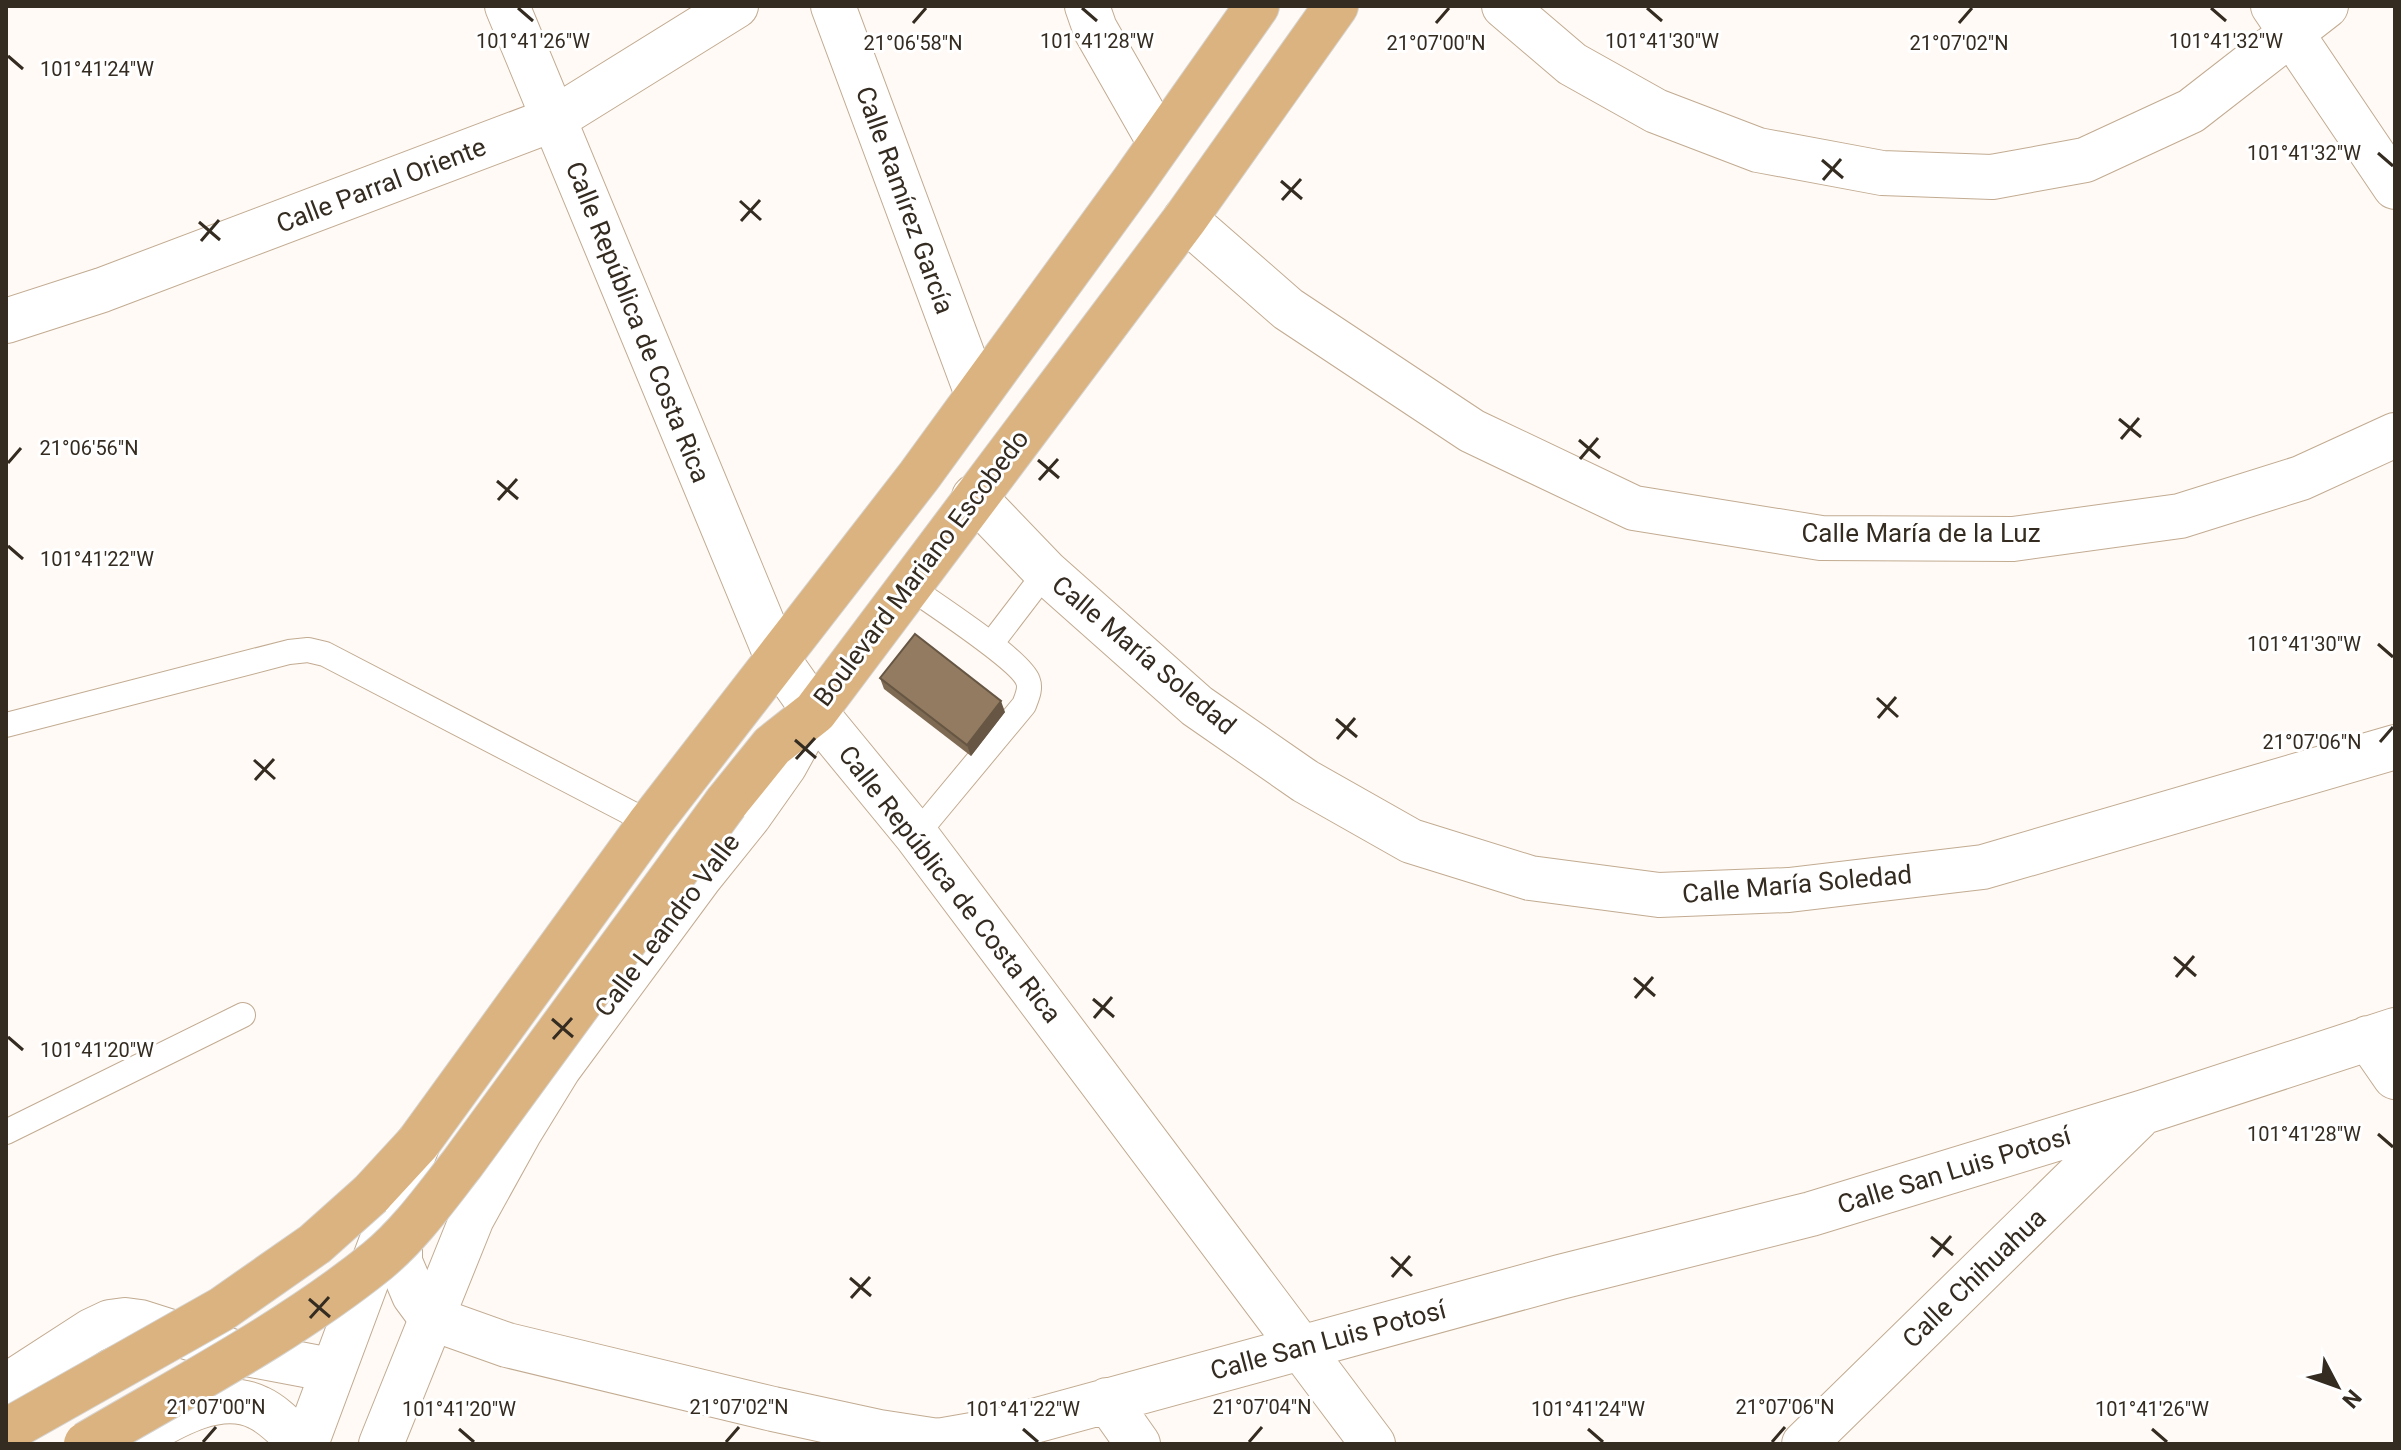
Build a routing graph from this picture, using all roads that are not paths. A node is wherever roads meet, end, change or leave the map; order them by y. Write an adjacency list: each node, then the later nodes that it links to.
1 (507, 6): 10 (street, Calle República de Costa Rica)
2 (736, 6): 10 (street, Calle Parral Oriente)
3 (833, 6): 15 (street, Calle Ramírez García)
4 (1087, 6): 11 (street)
5 (1257, 6): 11 (main road)
6 (1336, 6): 13 (main road, Boulevard Mariano Escobedo)
7 (1504, 6): 9 (street)
8 (2326, 6): 9 (street)
9 (2282, 20): 12 (street)
10 (554, 119): 14 (street, Calle Parral Oriente); 21 (street, Calle República de Costa Rica)
11 (1160, 143): 15 (main road)
12 (2395, 187)
13 (1185, 219): 16 (street, Calle María de la Luz); 17 (main road, Boulevard Mariano Escobedo)
14 (6, 321)
15 (977, 394): 21 (main road)
16 (2395, 435)
17 (974, 497): 18 (street, Calle María Soledad); 19 (main road, Boulevard Mariano Escobedo)
18 (1046, 572): 20 (lane); 24 (street, Calle María Soledad)
19 (910, 587): 20 (lane); 22 (main road, Boulevard Mariano Escobedo)
20 (991, 644): 26 (lane)
21 (777, 658): 22 (street, Calle República de Costa Rica); 25 (main road)
22 (815, 712): 26 (street, Calle República de Costa Rica); 33 (street, Calle Leandro Valle); 39 (main road, Boulevard Mariano Escobedo, bridge)
23 (6, 725): 25 (lane)
24 (2395, 747)
25 (650, 823): 32 (main road)
26 (916, 835): 34 (street, Calle República de Costa Rica)
27 (243, 1015): 31 (lane)
28 (2382, 1034): 29 (street); 30 (street, Calle San Luis Potosí)
29 (2395, 1077)
30 (2144, 1112): 34 (street, Calle San Luis Potosí); 45 (street, Calle Chihuahua)
31 (6, 1132)
32 (418, 1143): 33 (street); 35 (street); 38 (main road, bridge)
33 (431, 1318): 37 (street, Calle San Luis Potosí); 42 (street, Calle Leandro Valle)
34 (1302, 1348): 37 (street, Calle San Luis Potosí); 44 (street, Calle República de Costa Rica)
35 (331, 1370): 36 (street); 41 (street)
36 (6, 1386)
37 (1107, 1400): 43 (street)
38 (6, 1431)
39 (86, 1444)
40 (126, 1444): 41 (street)
41 (304, 1444)
42 (381, 1444)
43 (1138, 1444)
44 (1373, 1444)
45 (1804, 1444)

